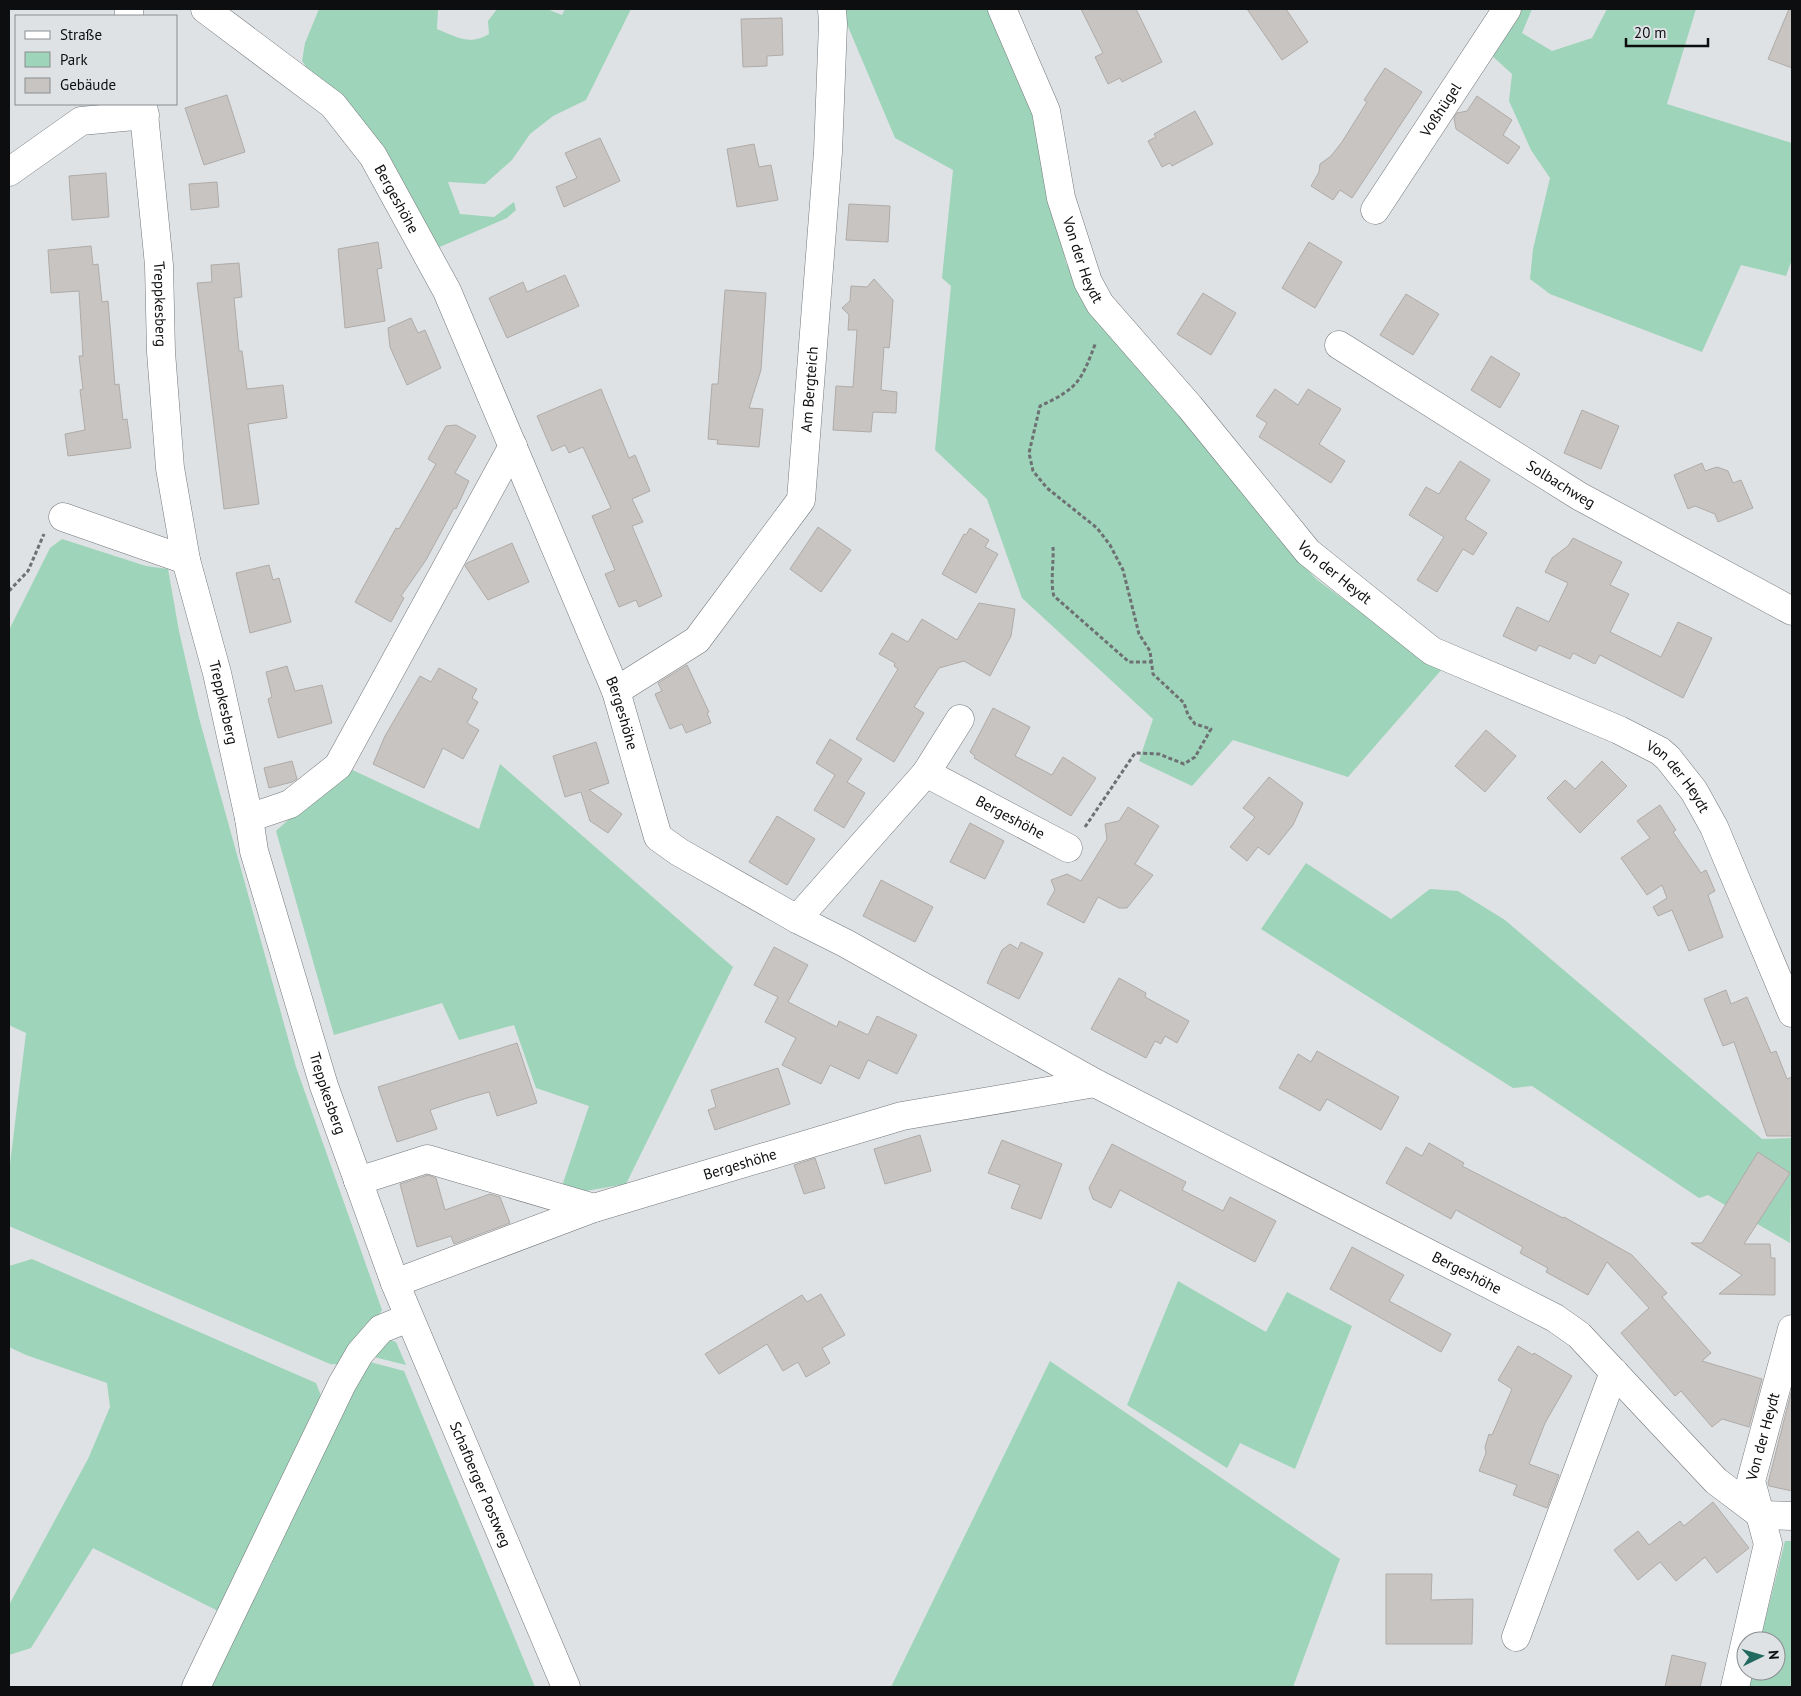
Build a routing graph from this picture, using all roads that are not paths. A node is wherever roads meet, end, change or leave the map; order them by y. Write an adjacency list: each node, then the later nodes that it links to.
1 (205, 9): 9 (street, Bergeshöhe)
2 (832, 9): 13 (street, Am Bergteich)
3 (1002, 9): 19 (street, Von der Heydt)
4 (1507, 9): 7 (street, Voßhügel)
5 (144, 109): 6 (street); 11 (street, Treppkesberg)
6 (9, 172)
7 (1375, 210)
8 (1339, 345): 12 (street, Solbachweg)
9 (513, 446): 13 (street, Bergeshöhe); 16 (street)
10 (63, 517): 11 (street)
11 (186, 560): 16 (street, Treppkesberg)
12 (1792, 610)
13 (616, 691): 18 (street, Bergeshöhe)
14 (960, 719): 15 (street)
15 (926, 773): 17 (street, Bergeshöhe); 18 (street)
16 (249, 818): 21 (street, Treppkesberg)
17 (1068, 848)
18 (797, 919): 20 (street, Bergeshöhe)
19 (1792, 1013)
20 (1095, 1082): 22 (street, Bergeshöhe); 26 (street, Bergeshöhe)
21 (358, 1181): 22 (street); 23 (street, Treppkesberg)
22 (594, 1208): 23 (street, Bergeshöhe)
23 (395, 1284): 24 (street, Schafberger Postweg)
24 (408, 1318): 30 (street); 31 (street, Schafberger Postweg)
25 (1792, 1329): 27 (street, Von der Heydt)
26 (1614, 1372): 27 (street, Bergeshöhe); 29 (street)
27 (1760, 1515): 28 (street); 32 (street, Von der Heydt)
28 (1792, 1516)
29 (1516, 1637)
30 (196, 1687)
31 (566, 1687)
32 (1735, 1687)

